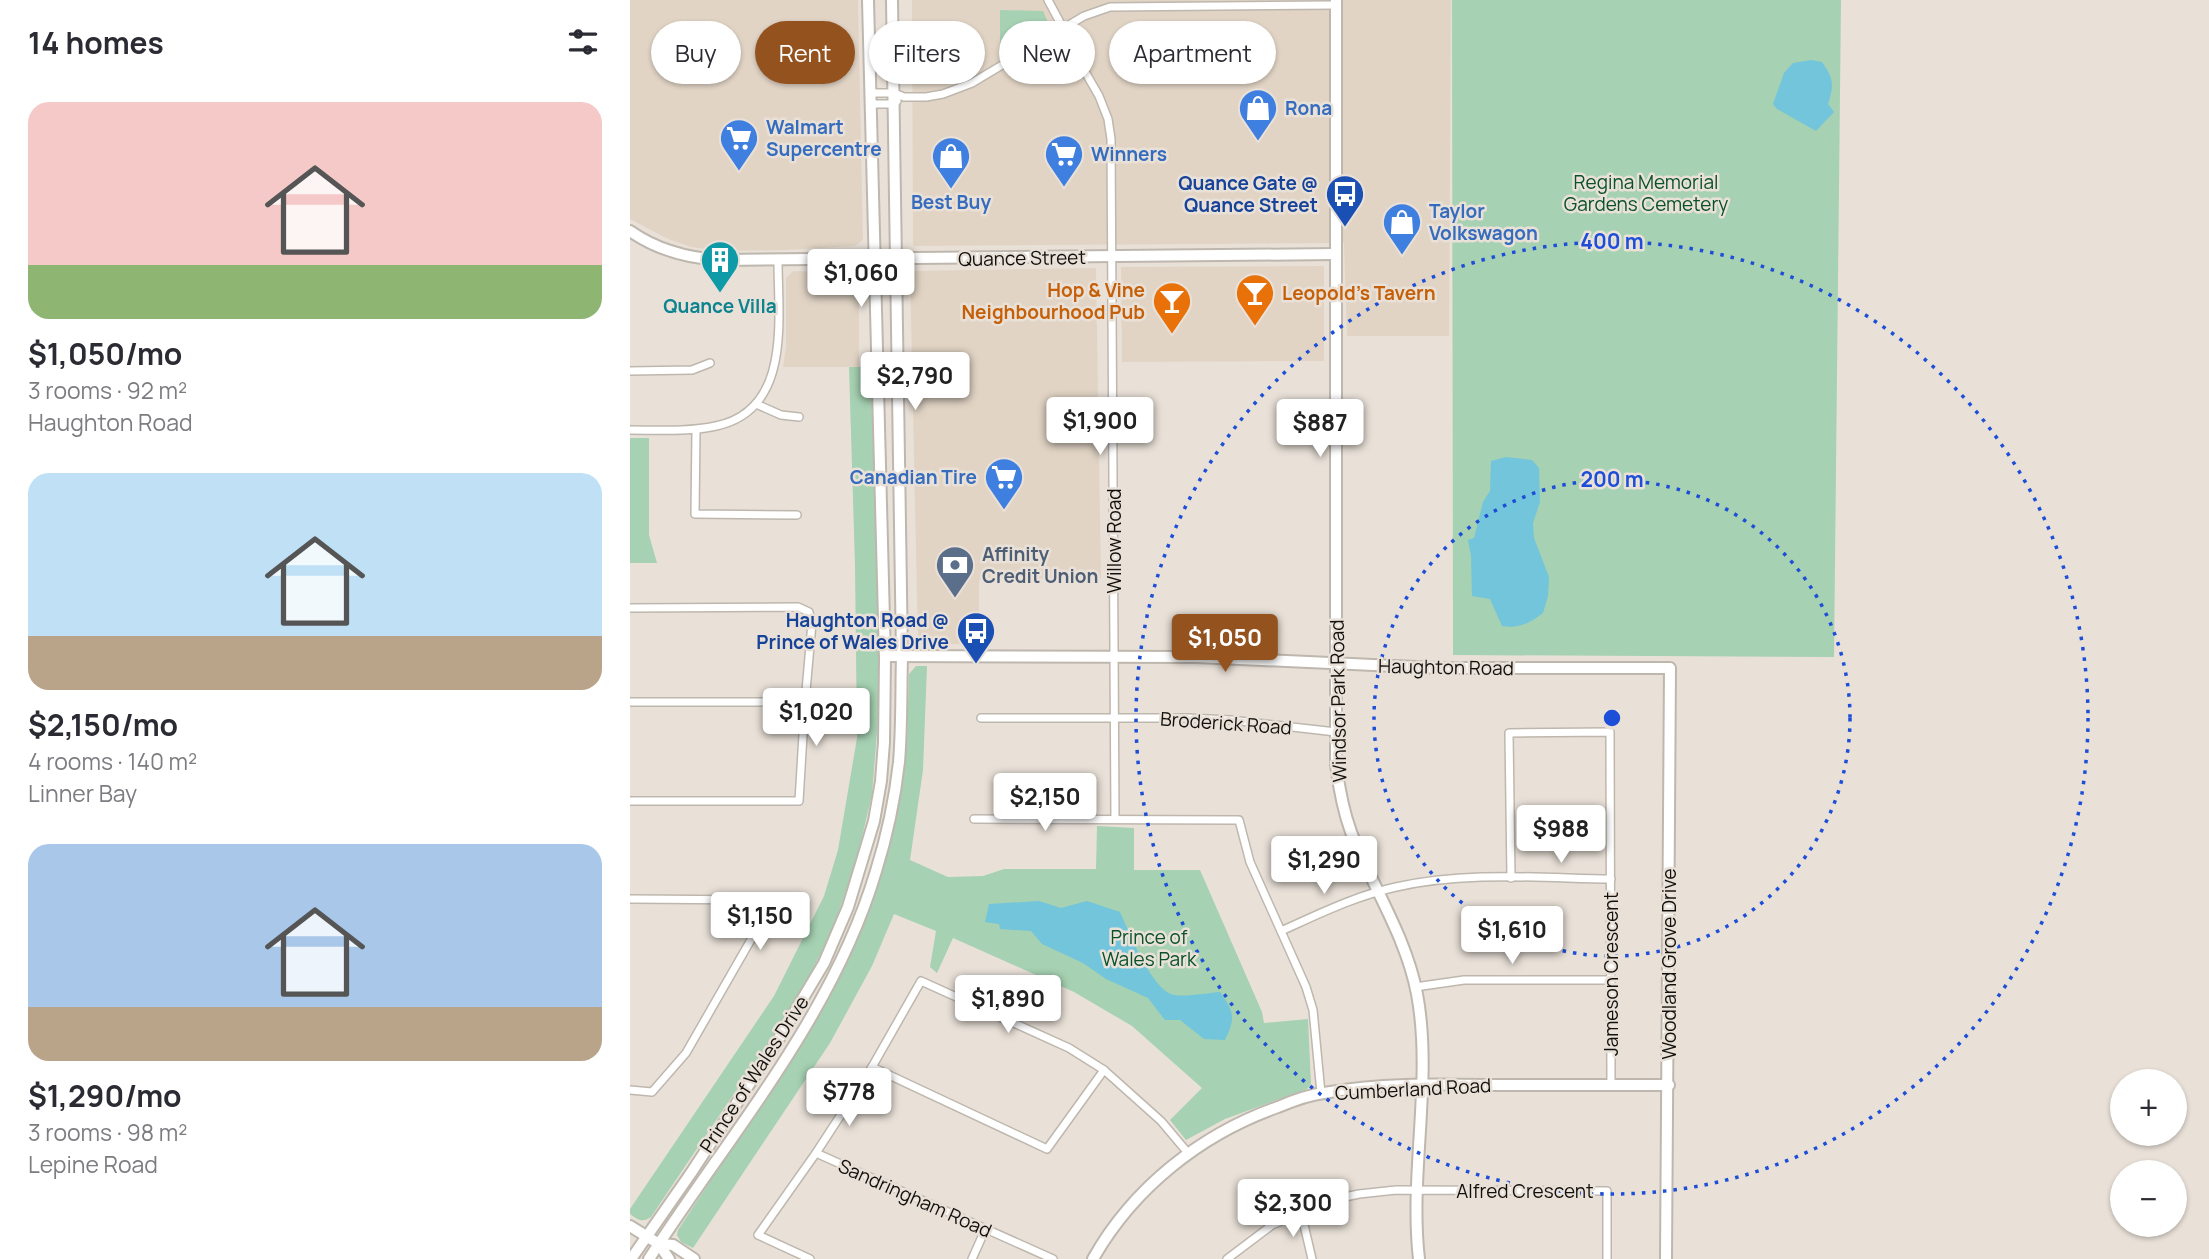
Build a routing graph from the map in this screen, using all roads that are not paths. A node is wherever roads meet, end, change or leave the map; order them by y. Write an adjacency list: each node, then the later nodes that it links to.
1 (868, 0): 9 (street, Prince of Wales Drive)
2 (892, 0): 10 (street, Prince of Wales Drive)
3 (1048, 0): 5 (street, Willow Road)
4 (1336, 2): 6 (street); 12 (street, Windsor Park Road)
5 (1059, 21)
6 (1077, 21)
7 (999, 67): 10 (street)
8 (1092, 84): 13 (street, Willow Road)
9 (870, 98): 10 (street); 14 (street, Prince of Wales Drive)
10 (897, 98): 15 (street, Prince of Wales Drive)
11 (630, 231): 16 (street, Quance Street)
12 (1336, 254): 13 (street, Quance Street); 28 (street, Windsor Park Road)
13 (1113, 257): 15 (street, Quance Street); 27 (street, Willow Road)
14 (876, 260): 15 (street, Quance Street); 16 (street, Quance Street); 25 (street, Prince of Wales Drive)
15 (895, 260): 26 (street, Prince of Wales Drive)
16 (778, 261): 19 (street)
17 (710, 363): 18 (street)
18 (630, 370)
19 (757, 404): 20 (street); 22 (street)
20 (799, 417)
21 (630, 430): 22 (street)
22 (696, 430): 23 (street)
23 (797, 515)
24 (630, 608): 31 (street)
25 (885, 656): 26 (street, Haughton Road); 58 (street, Prince of Wales Drive)
26 (902, 656): 27 (street, Haughton Road); 59 (street, Prince of Wales Drive)
27 (1116, 657): 28 (street, Haughton Road); 33 (street, Willow Road)
28 (1335, 664): 29 (street, Haughton Road); 34 (street, Windsor Park Road)
29 (1670, 668): 49 (street, Woodland Grove Drive)
30 (630, 702): 31 (street)
31 (805, 702): 35 (street)
32 (981, 718): 33 (street, Broderick Road)
33 (1115, 718): 34 (street, Broderick Road); 37 (street, Willow Road)
34 (1336, 732): 40 (street, Windsor Park Road)
35 (630, 801)
36 (974, 819): 37 (street)
37 (1115, 819): 42 (street)
38 (1511, 878): 39 (street); 39 (street, Jameson Crescent); 40 (street)
39 (1611, 879): 43 (street, Jameson Crescent)
40 (1378, 891): 42 (street); 44 (street, Windsor Park Road)
41 (630, 899): 50 (street)
42 (1281, 931): 51 (street)
43 (1611, 981): 44 (street); 48 (street, Jameson Crescent)
44 (1415, 987): 47 (street, Windsor Park Road)
45 (872, 1068): 46 (street); 46 (street); 52 (street)
46 (1104, 1070): 53 (street)
47 (1421, 1084): 48 (street, Cumberland Road); 51 (street, Cumberland Road); 54 (street, Windsor Park Road)
48 (1611, 1085): 49 (street, Cumberland Road)
49 (1669, 1085): 72 (street, Woodland Grove Drive)
50 (630, 1090)
51 (1321, 1093): 53 (street, Cumberland Road)
52 (816, 1153): 57 (street, Sandringham Road); 64 (street)
53 (1188, 1153): 67 (street, Cumberland Road)
54 (1418, 1190): 55 (street); 70 (street, Windsor Park Road); 71 (street, Alfred Crescent)
55 (1301, 1212): 68 (street); 69 (street)
56 (630, 1226): 58 (street)
57 (985, 1230): 65 (street); 66 (street, Sandringham Road)
58 (646, 1236): 59 (street); 60 (street, Prince of Wales Drive)
59 (659, 1244): 61 (street, Prince of Wales Drive); 62 (street); 63 (street)
60 (631, 1259)
61 (649, 1259)
62 (669, 1259)
63 (694, 1259)
64 (810, 1259)
65 (972, 1259)
66 (1053, 1259)
67 (1093, 1259)
68 (1227, 1259)
69 (1312, 1259)
70 (1419, 1259)
71 (1607, 1259)
72 (1666, 1259)

